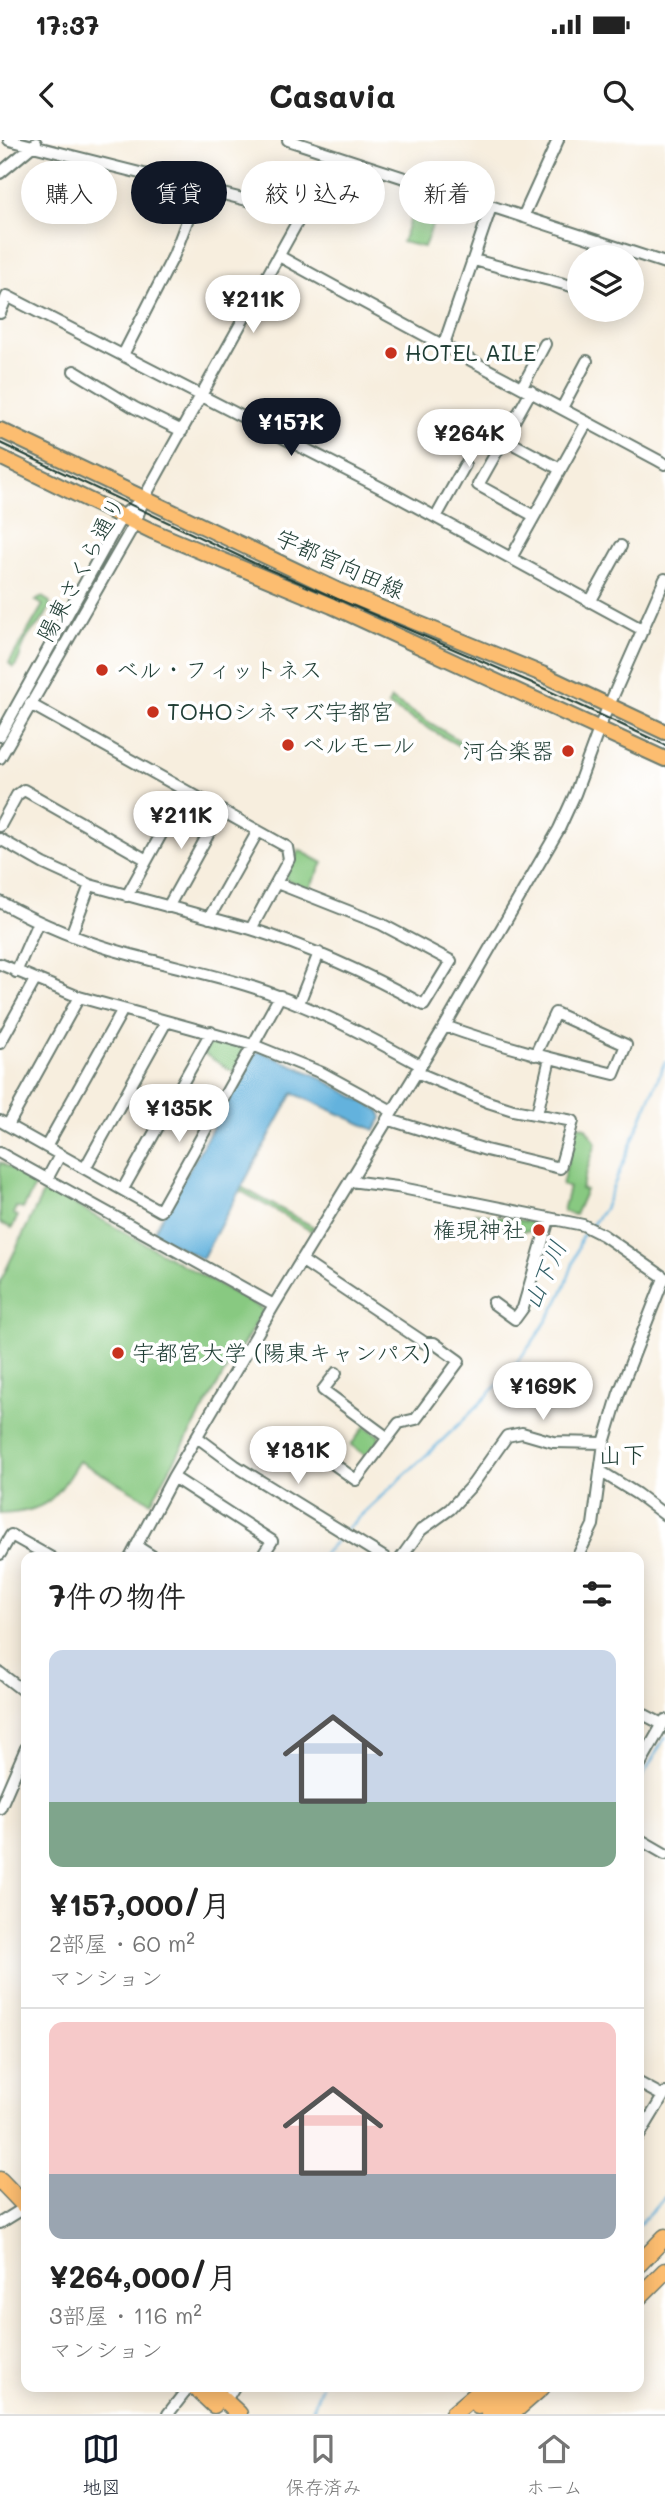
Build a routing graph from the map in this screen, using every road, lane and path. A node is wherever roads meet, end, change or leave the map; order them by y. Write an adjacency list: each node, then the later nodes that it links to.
1 (9, 140): 4 (street)
2 (288, 140): 5 (street)
3 (558, 140): 11 (street)
4 (36, 143): 7 (street); 8 (street)
5 (334, 156): 6 (street); 9 (street)
6 (331, 161)
7 (131, 168)
8 (0, 173)
9 (399, 177)
10 (495, 208): 11 (street)
11 (523, 217): 15 (street)
12 (186, 224): 24 (street)
13 (297, 224): 17 (street)
14 (486, 224): 18 (street)
15 (599, 241): 16 (street); 19 (street)
16 (598, 245)
17 (279, 256): 23 (street); 28 (street)
18 (474, 260): 20 (street); 23 (street)
19 (665, 263)
20 (567, 285)
21 (0, 313): 24 (street)
22 (545, 344): 27 (street)
23 (443, 347): 27 (street)
24 (124, 354): 28 (street)
25 (587, 361): 29 (street)
26 (74, 371): 32 (street)
27 (526, 389): 29 (street); 33 (street)
28 (203, 394): 32 (street); 40 (street)
29 (562, 408): 30 (street)
30 (587, 422): 35 (street); 37 (street)
31 (0, 430): 38 (main road, 宇都宮向田線)
32 (181, 431): 38 (street)
33 (504, 439): 37 (street); 39 (street)
34 (0, 457): 41 (main road, 宇都宮向田線)
35 (665, 464)
36 (465, 465): 40 (street)
37 (560, 470): 39 (street)
38 (144, 498): 41 (street, 陽東さくら通り); 48 (main road, 宇都宮向田線)
39 (534, 516): 43 (street)
40 (436, 517): 43 (street)
41 (129, 520): 47 (street, 陽東さくら通り); 49 (main road, 宇都宮向田線); 51 (street, 陽東さくら通り)
42 (621, 546): 45 (street)
43 (511, 558): 45 (street)
44 (665, 579): 46 (street)
45 (590, 601): 46 (street)
46 (643, 630): 48 (street)
47 (30, 704): 52 (street, 陽東さくら通り); 54 (street)
48 (609, 706): 49 (street); 50 (main road, 宇都宮向田線)
49 (600, 729): 53 (main road, 宇都宮向田線); 78 (street)
50 (665, 732)
51 (0, 736)
52 (0, 758)
53 (665, 759)
54 (185, 791): 55 (street); 59 (street)
55 (221, 811): 57 (street); 64 (street)
56 (0, 826): 59 (street)
57 (258, 831): 60 (street); 65 (street)
58 (0, 839): 61 (street)
59 (147, 860): 62 (street)
60 (276, 883): 67 (street); 69 (street)
61 (90, 885): 62 (street); 68 (street)
62 (127, 897): 64 (street)
63 (0, 902): 66 (street)
64 (168, 907): 65 (street)
65 (209, 918): 67 (street)
66 (38, 922): 68 (street); 71 (street)
67 (251, 929): 69 (street)
68 (71, 935): 73 (street)
69 (319, 953): 75 (street)
70 (0, 964): 71 (street)
71 (16, 972): 72 (street)
72 (35, 981): 74 (street); 80 (street)
73 (280, 996): 75 (street); 81 (street)
74 (79, 998): 76 (street); 87 (street)
75 (299, 1003): 84 (street)
76 (122, 1011): 77 (street); 88 (street)
77 (166, 1022): 79 (street); 91 (street)
78 (445, 1026): 82 (street); 84 (street)
79 (211, 1032): 81 (street); 94 (street)
80 (0, 1043)
81 (253, 1045): 86 (street); 94 (street)
82 (535, 1055): 83 (street); 83 (street)
83 (550, 1058): 85 (street)
84 (418, 1068): 85 (street); 86 (street)
85 (537, 1114): 86 (street)
86 (390, 1115): 93 (street)
87 (4, 1123): 88 (street)
88 (46, 1147): 90 (street)
89 (0, 1153): 92 (street)
90 (60, 1155): 91 (street); 92 (street)
91 (85, 1168): 94 (street)
92 (47, 1179): 99 (street)
93 (350, 1181): 95 (street); 96 (street)
94 (123, 1189)
95 (549, 1219): 97 (street); 98 (street)
96 (302, 1260): 99 (street); 102 (street)
97 (665, 1278): 103 (street)
98 (492, 1303)
99 (274, 1305): 101 (street)
100 (335, 1373): 102 (street)
101 (197, 1437): 106 (street); 113 (street)
102 (388, 1438): 104 (street)
103 (604, 1443): 105 (street); 114 (street)
104 (310, 1447)
105 (600, 1471): 107 (street); 115 (street)
106 (173, 1477): 108 (street); 112 (street)
107 (665, 1516)
108 (136, 1546): 110 (street); 111 (street)
109 (41, 1552): 116 (street)
110 (133, 1552)
111 (146, 1552)
112 (265, 1552)
113 (374, 1552)
114 (405, 1552)
115 (580, 1552)
116 (0, 1554)
117 (0, 1673): 118 (street)
118 (21, 1689)
119 (644, 1714): 120 (street)
120 (664, 1722): 121 (street)
121 (644, 1757)
122 (21, 1760): 123 (street)
123 (0, 1808)
124 (644, 1842): 125 (street)
125 (665, 1854)
126 (644, 2084): 127 (street)
127 (664, 2094): 128 (street)
128 (644, 2128)
129 (0, 2180): 131 (highway)
130 (0, 2194): 132 (highway)
131 (21, 2208)
132 (21, 2210)
133 (21, 2213): 134 (street)
134 (0, 2222)
135 (665, 2234): 136 (highway); 137 (highway)
136 (644, 2249)
137 (644, 2258)
138 (665, 2259): 140 (highway)
139 (665, 2271): 141 (highway)
140 (644, 2278)
141 (644, 2292)
142 (185, 2392): 152 (street)
143 (202, 2392): 150 (highway)
144 (213, 2392): 150 (highway)
145 (232, 2392): 150 (street)
146 (479, 2392): 154 (highway)
147 (494, 2392): 155 (highway)
148 (516, 2392): 156 (highway)
149 (537, 2392): 151 (highway)
150 (224, 2408): 153 (highway)
151 (515, 2413)
152 (169, 2414)
153 (239, 2414)
154 (453, 2414)
155 (469, 2414)
156 (491, 2414)

